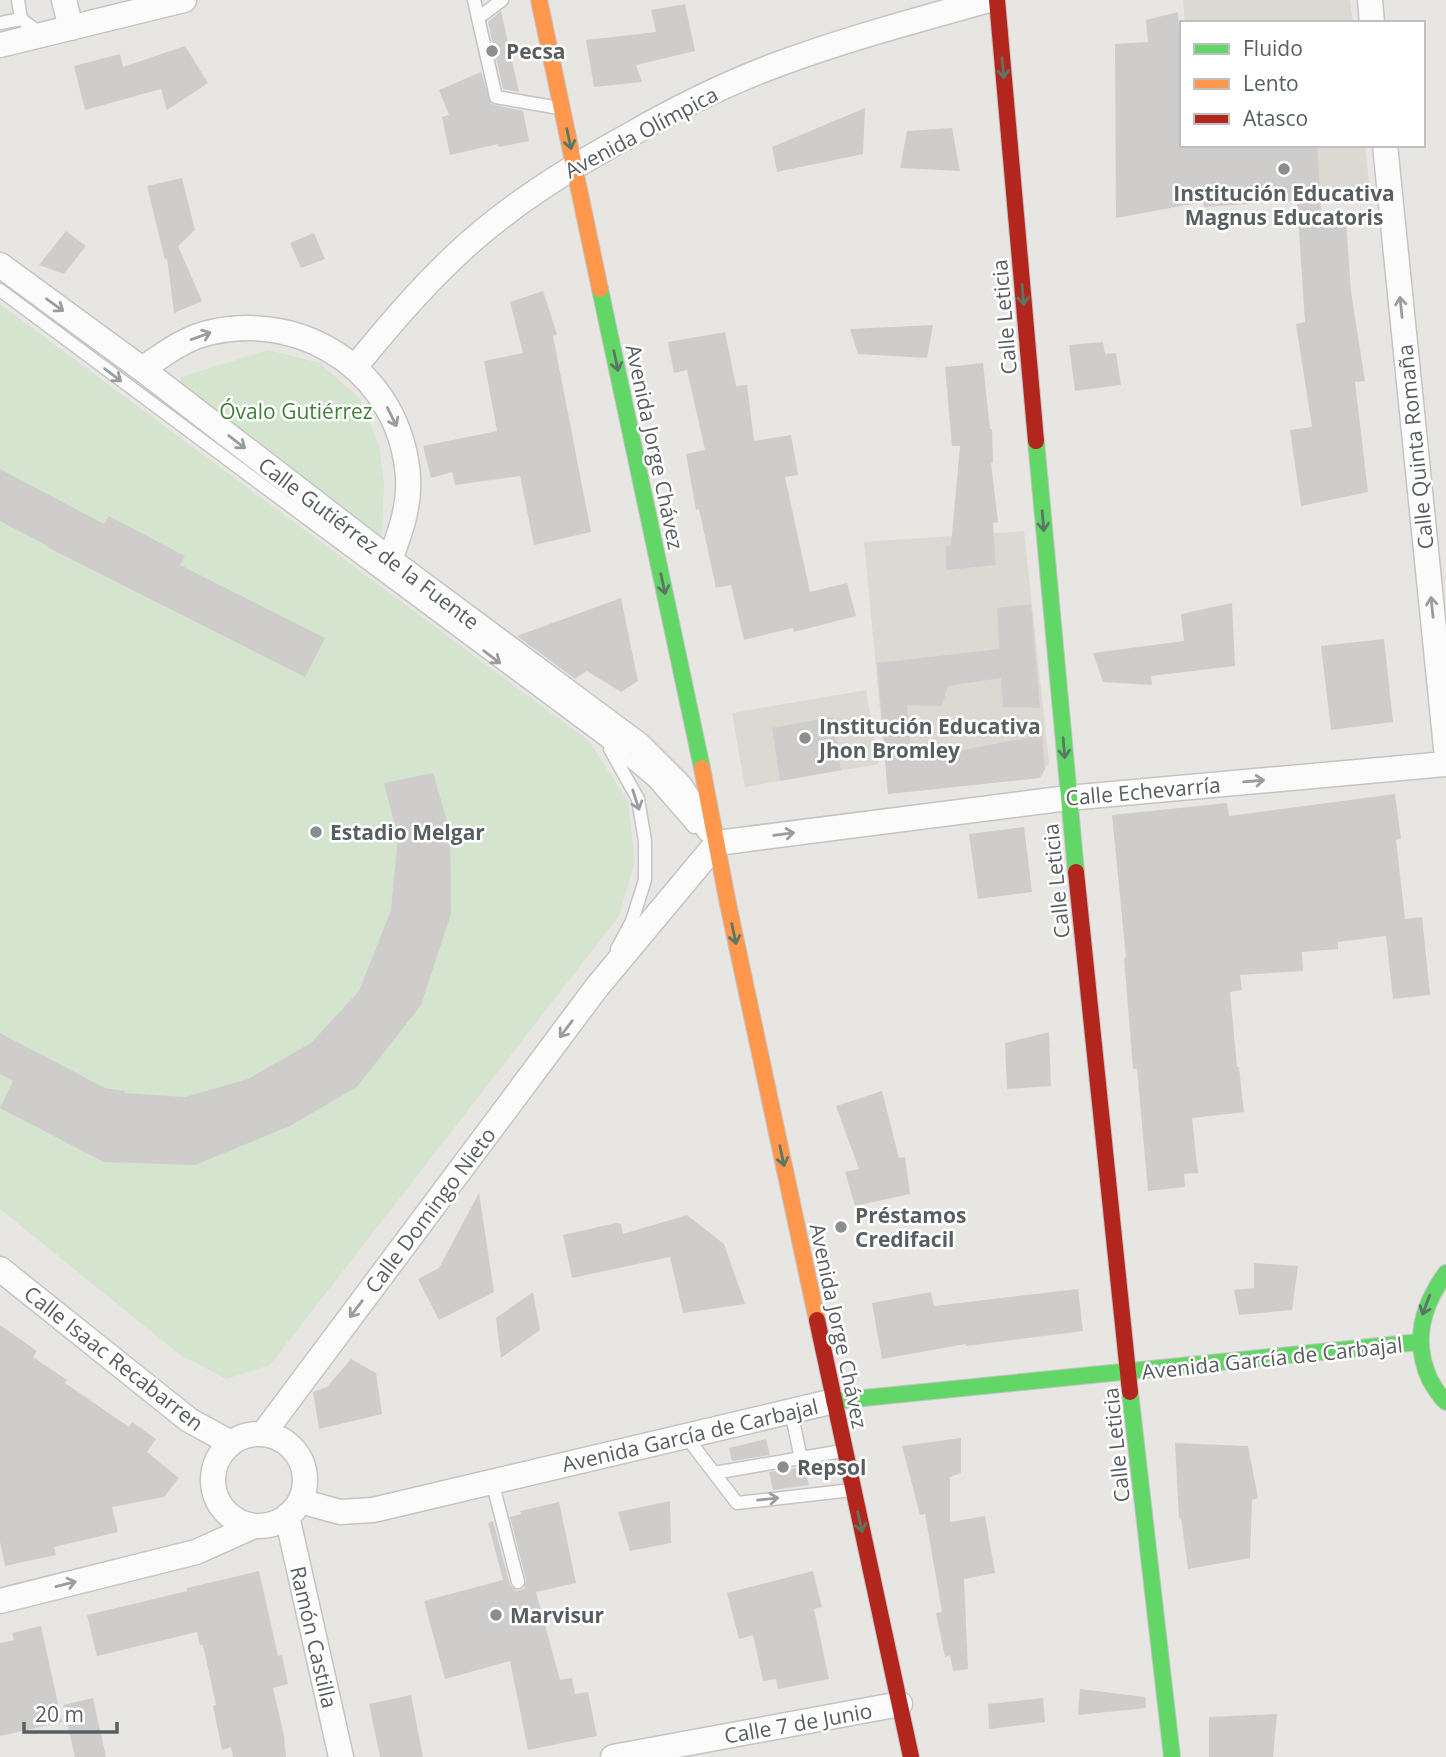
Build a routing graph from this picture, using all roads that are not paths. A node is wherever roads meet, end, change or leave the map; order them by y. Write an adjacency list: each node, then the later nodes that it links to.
1 (18, 0): 11 (lane)
2 (64, 0): 14 (street)
3 (184, 0): 14 (street)
4 (474, 0): 10 (lane)
5 (502, 0): 10 (lane)
6 (540, 0): 17 (street, Avenida Jorge Chávez)
7 (989, 0): 19 (street, Avenida Olímpica)
8 (997, 0): 28 (street, Calle Leticia, one-way to 28)
9 (1370, 0): 12 (street)
10 (478, 18): 17 (lane)
11 (21, 19): 13 (lane); 15 (lane)
12 (1372, 21)
13 (0, 23)
14 (71, 28): 15 (street)
15 (42, 35): 16 (street)
16 (0, 45)
17 (563, 109): 19 (street, Avenida Jorge Chávez, one-way to 19)
18 (1385, 147): 26 (street, Calle Quinta Romaña, one-way to 18)
19 (574, 166): 22 (street, Avenida Olímpica); 29 (street, Avenida Jorge Chávez, one-way to 29)
20 (0, 265): 23 (street, Calle Gutiérrez de la Fuente, one-way to 23)
21 (0, 290): 25 (lane, Calle Gutiérrez de la Fuente, one-way to 25)
22 (355, 367): 23 (street, one-way to 22); 24 (street, one-way to 24)
23 (142, 369): 24 (street, Calle Gutiérrez de la Fuente, one-way to 24)
24 (390, 560): 29 (street, Calle Gutiérrez de la Fuente)
25 (605, 740): 29 (lane, Avenida Jorge Chávez); 30 (lane, Calle Domingo Nieto, one-way to 30)
26 (1446, 748)
27 (1446, 764): 28 (street, Calle Echevarría, one-way to 27)
28 (1068, 798): 29 (street, Calle Echevarría, one-way to 28); 34 (street, Calle Leticia)
29 (713, 847): 30 (street, Calle Domingo Nieto); 35 (street, Avenida Jorge Chávez, one-way to 35)
30 (597, 987): 38 (street, Calle Domingo Nieto, one-way to 38)
31 (0, 1269): 40 (street, Calle Isaac Recabarren)
32 (1446, 1273): 33 (street, one-way to 33)
33 (1419, 1342): 34 (street, Avenida García de Carbajal); 36 (street)
34 (1128, 1373): 35 (street, Avenida García de Carbajal); 54 (street, Calle Leticia)
35 (834, 1401): 37 (street, Avenida García de Carbajal); 41 (street, Avenida Jorge Chávez)
36 (1446, 1402)
37 (790, 1411): 39 (street, Avenida García de Carbajal); 42 (lane)
38 (263, 1434): 40 (street); 46 (street)
39 (685, 1435): 43 (lane); 44 (street, Avenida García de Carbajal)
40 (231, 1443): 47 (street)
41 (844, 1451): 42 (lane); 45 (street, Avenida Jorge Chávez)
42 (801, 1459): 43 (lane)
43 (714, 1473): 45 (lane, one-way to 45)
44 (492, 1482): 46 (street, Avenida García de Carbajal); 48 (lane)
45 (852, 1490): 50 (street, Avenida Jorge Chávez, one-way to 50)
46 (293, 1509): 47 (street); 51 (street, Ramón Castilla)
47 (254, 1526): 49 (street, one-way to 47)
48 (518, 1582)
49 (0, 1601)
50 (900, 1704): 52 (street, Calle 7 de Junio); 53 (street, Avenida Jorge Chávez)
51 (341, 1757)
52 (613, 1757)
53 (911, 1757)
54 (1172, 1757)

